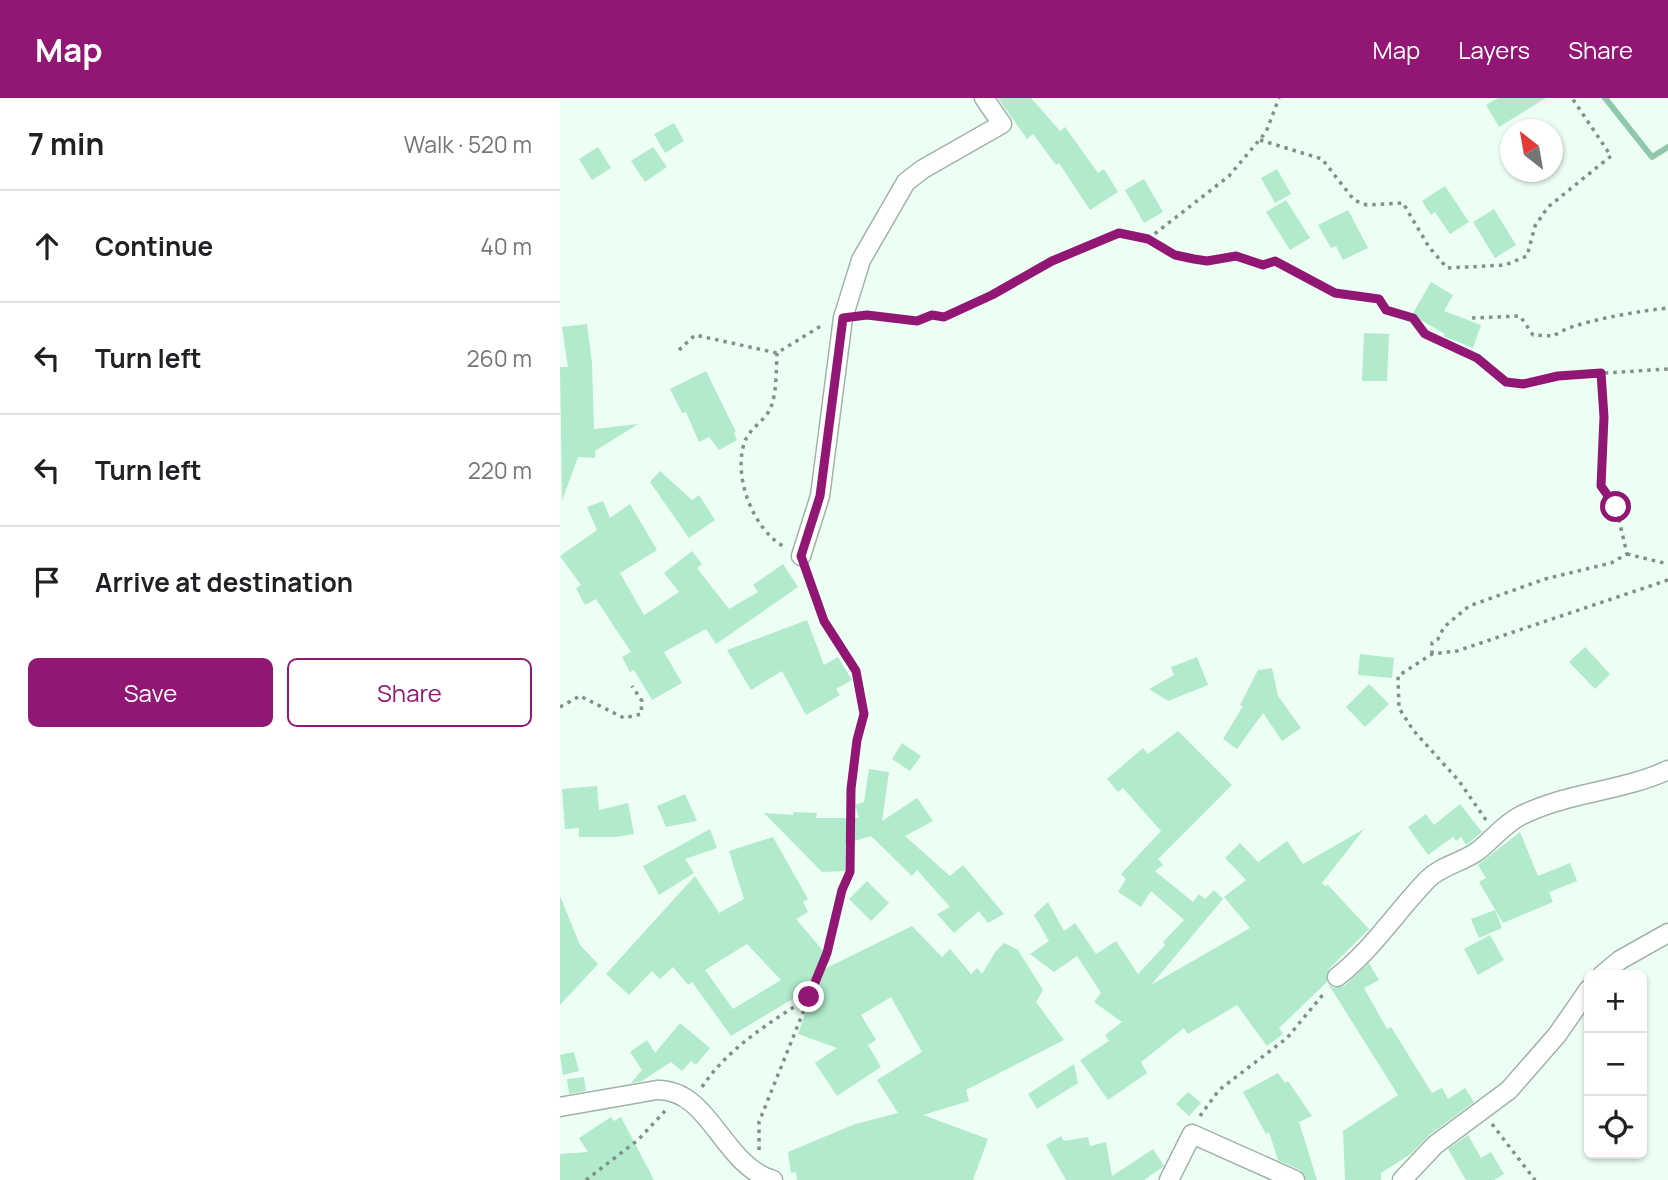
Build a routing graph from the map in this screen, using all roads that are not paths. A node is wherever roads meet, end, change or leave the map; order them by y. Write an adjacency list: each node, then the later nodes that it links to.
1 (984, 98): 2 (street)
2 (801, 556)
3 (1668, 770): 6 (street)
4 (1668, 933): 5 (street)
5 (1608, 970)
6 (1337, 977)
7 (1584, 996): 12 (street)
8 (560, 1107): 9 (street)
9 (766, 1178)
10 (1169, 1180): 11 (street)
11 (1295, 1180)
12 (1402, 1180)

